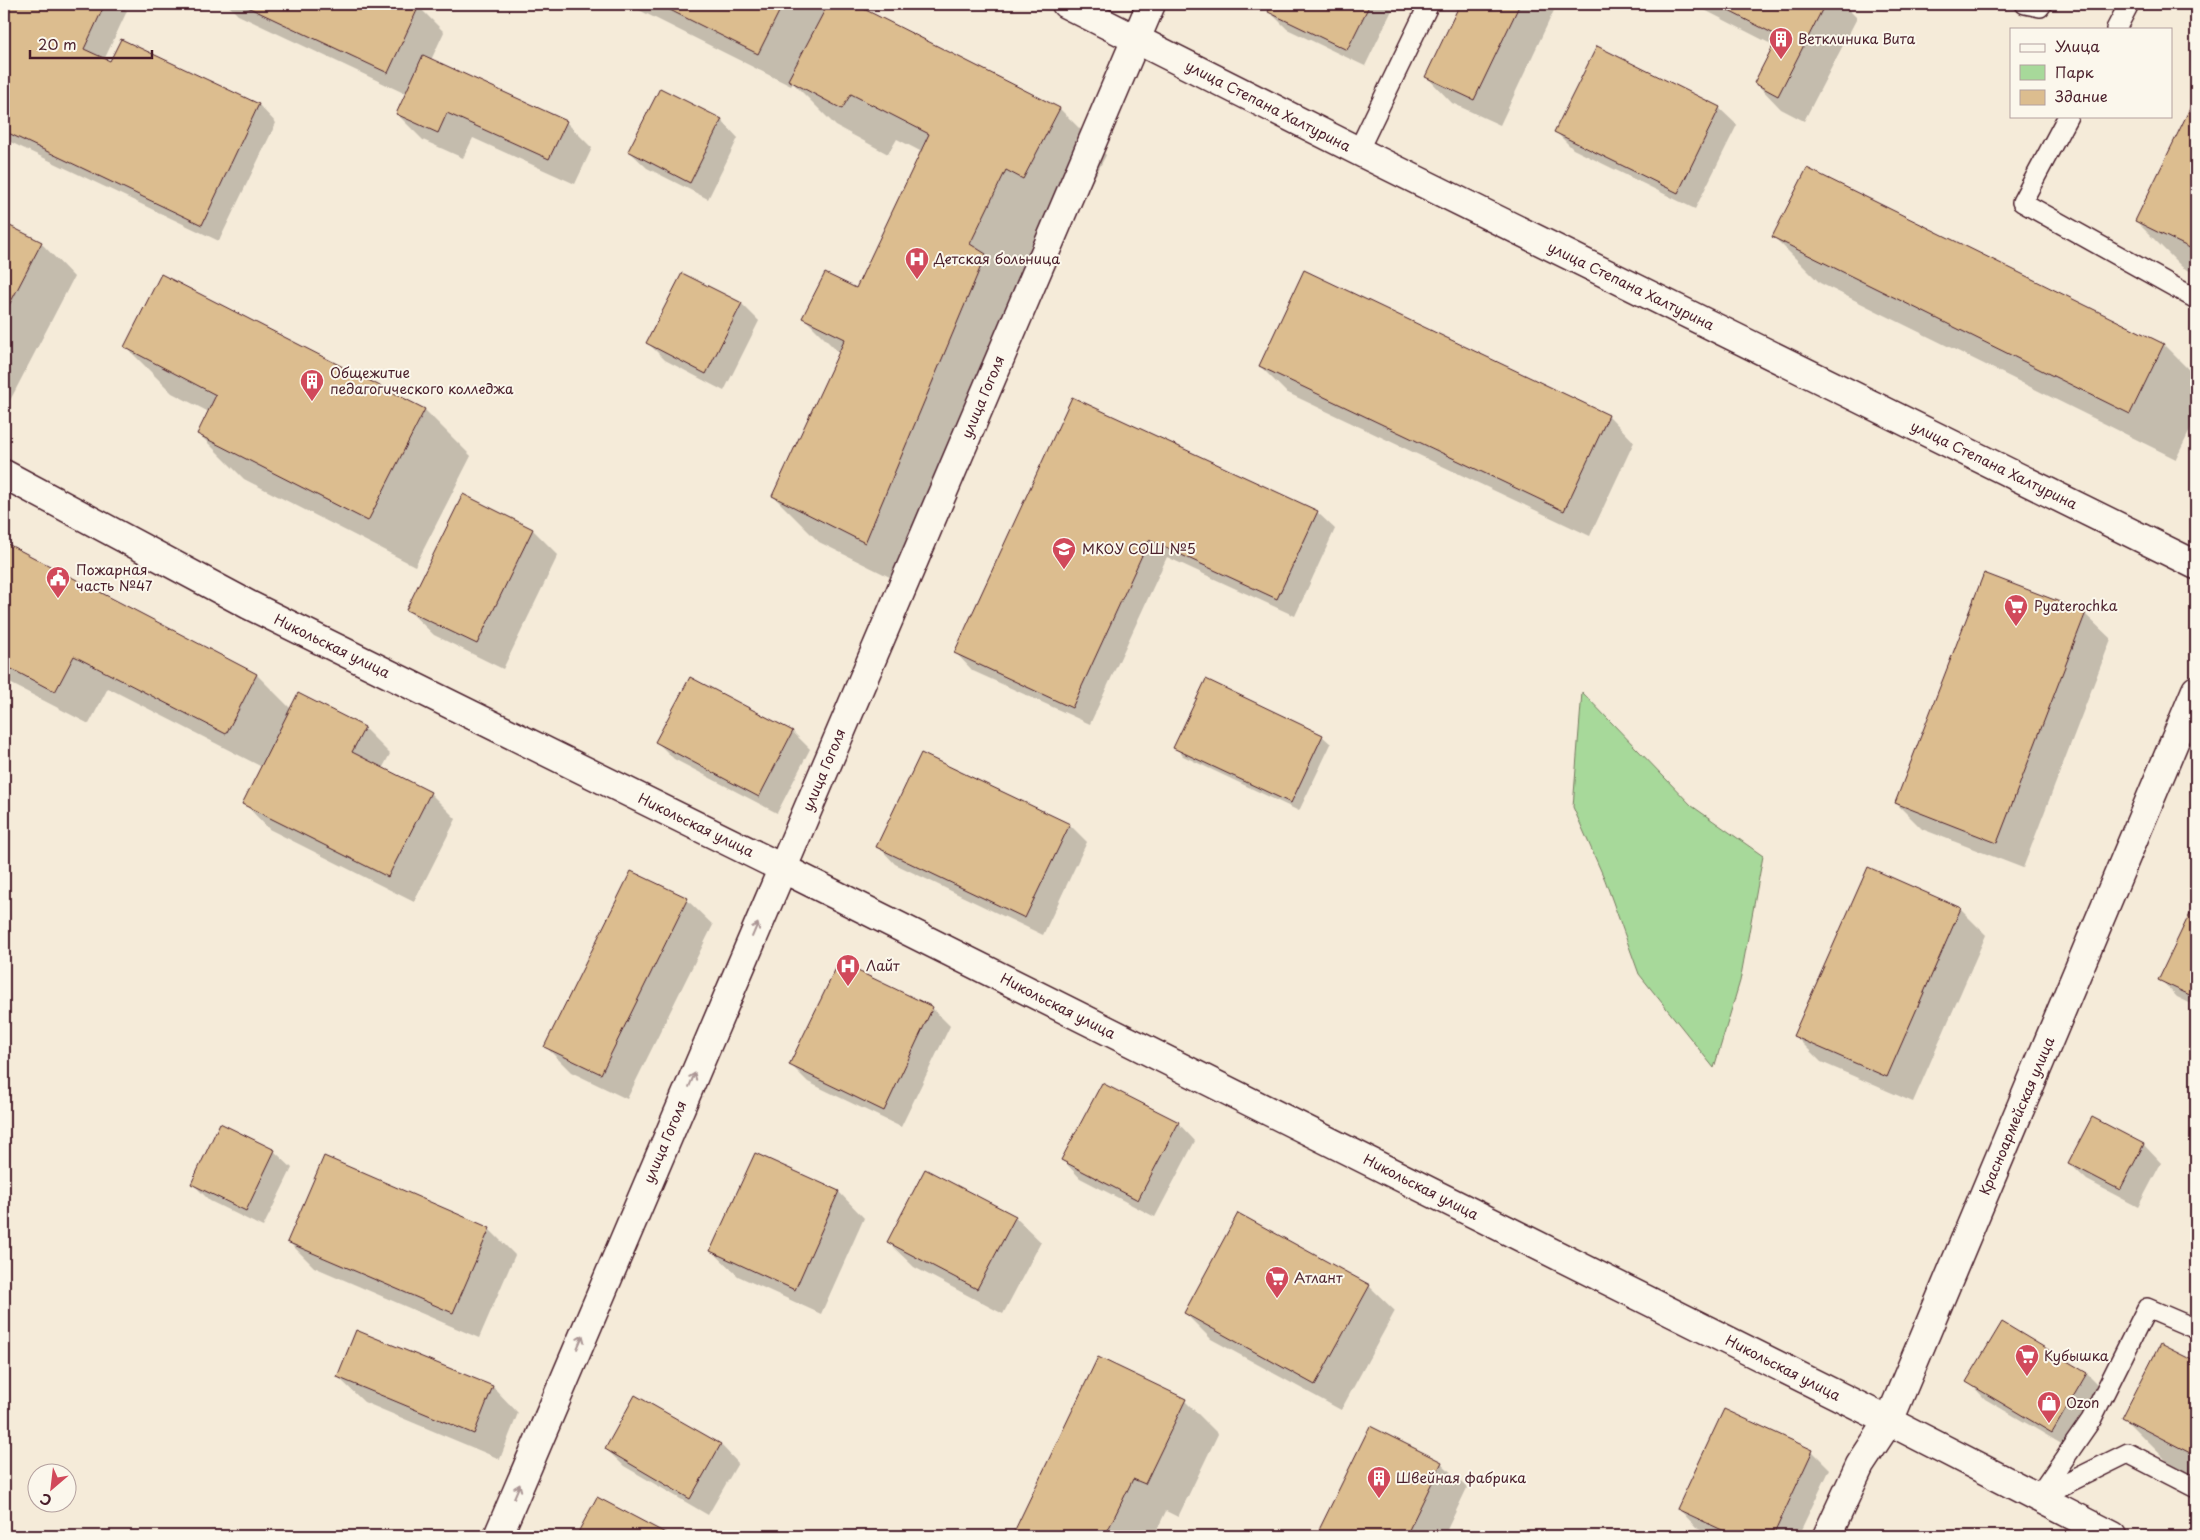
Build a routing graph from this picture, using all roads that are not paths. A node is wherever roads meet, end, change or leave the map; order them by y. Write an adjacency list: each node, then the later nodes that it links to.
1 (1066, 4): 8 (street, улица Степана Халтурина)
2 (1151, 4): 8 (street, улица Гоголя)
3 (1429, 4): 10 (lane)
4 (2025, 4): 5 (lane)
5 (2042, 4)
6 (2129, 4): 7 (lane)
7 (2117, 28)
8 (1135, 39): 10 (street, улица Степана Халтурина); 15 (street, улица Гоголя)
9 (2067, 118): 11 (lane)
10 (1358, 151): 13 (street, улица Степана Халтурина)
11 (2196, 299)
12 (4, 474): 15 (street, Никольская улица)
13 (2196, 565)
14 (2196, 690): 17 (street, Красноармейская улица)
15 (782, 868): 17 (street, Никольская улица); 20 (street, улица Гоголя, one-way to 15)
16 (2196, 1328): 19 (lane)
17 (1889, 1421): 19 (street, Никольская улица); 21 (street, Красноармейская улица)
18 (2196, 1488): 19 (lane)
19 (2037, 1498): 22 (street, Никольская улица)
20 (498, 1536)
21 (1827, 1536)
22 (2113, 1536)

